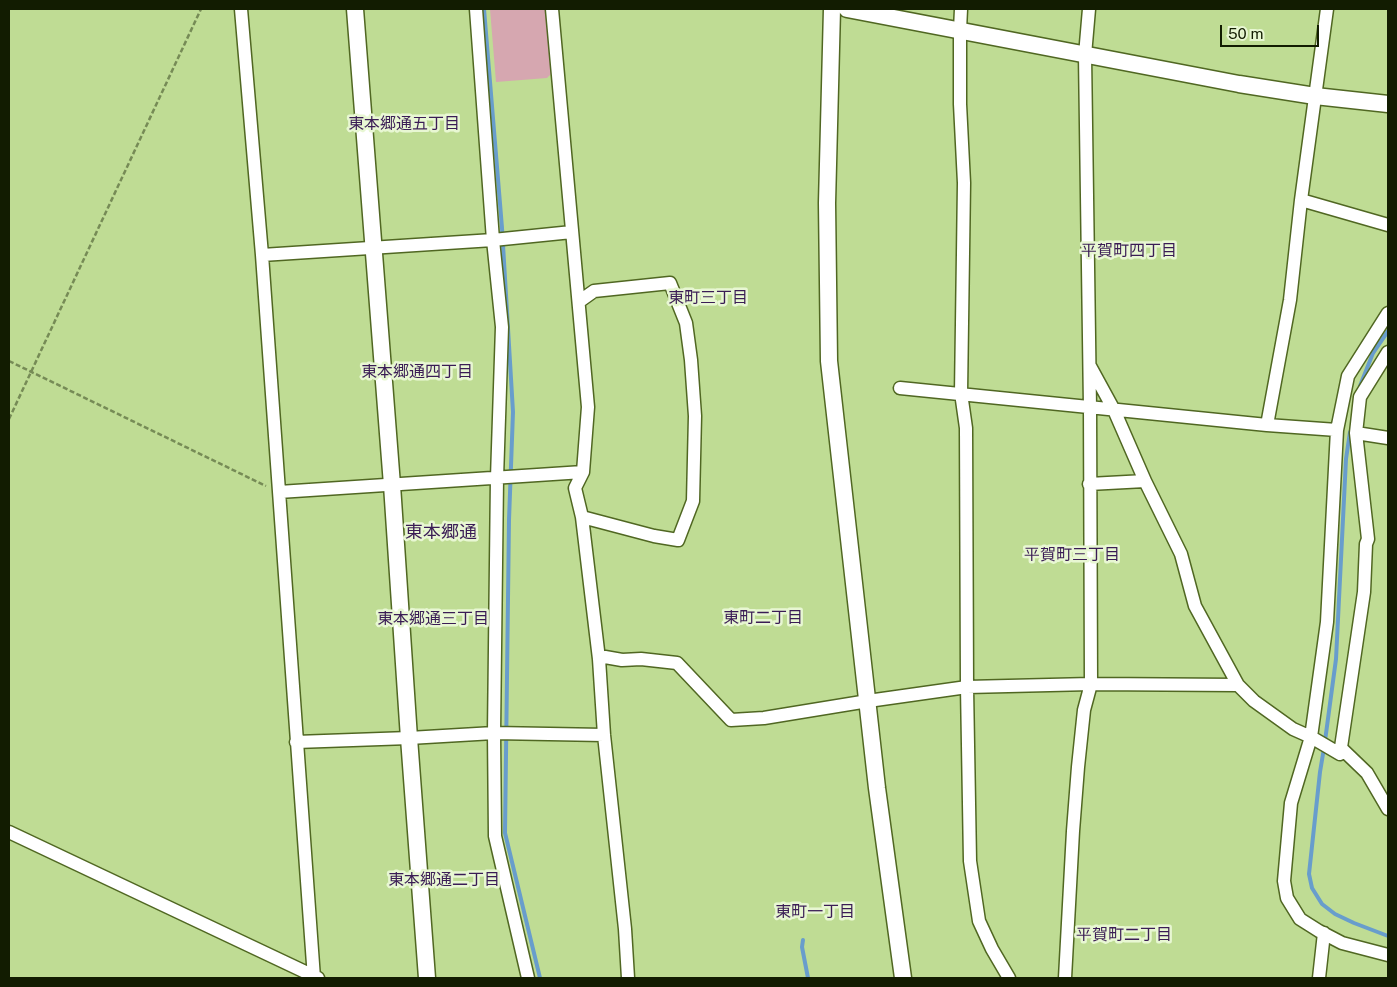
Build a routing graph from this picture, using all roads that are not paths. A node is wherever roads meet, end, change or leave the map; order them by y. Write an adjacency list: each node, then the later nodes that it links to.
1 (241, 9): 19 (street)
2 (355, 9): 18 (street)
3 (476, 9): 17 (street)
4 (552, 9): 16 (street)
5 (832, 9): 43 (street)
6 (847, 9): 10 (street)
7 (961, 9): 10 (street)
8 (1089, 9): 11 (street)
9 (1327, 9): 12 (street)
10 (960, 30): 11 (street); 25 (street)
11 (1085, 54): 12 (street); 23 (street)
12 (1315, 96): 13 (street); 14 (street)
13 (1388, 104)
14 (1301, 200): 15 (street); 28 (street)
15 (1388, 225)
16 (572, 232): 17 (street); 20 (street)
17 (493, 240): 18 (street); 33 (street)
18 (374, 248): 19 (street); 36 (street)
19 (262, 255): 37 (street)
20 (580, 301): 32 (street); 38 (street)
21 (1388, 313): 29 (street)
22 (1388, 352): 30 (street)
23 (1090, 364): 26 (street); 27 (street)
24 (900, 388): 25 (street)
25 (961, 393): 26 (street); 42 (street)
26 (1090, 407): 27 (street); 35 (street)
27 (1114, 410): 28 (street); 34 (street)
28 (1267, 425): 29 (street)
29 (1336, 430): 46 (street)
30 (1356, 433): 31 (street); 49 (street)
31 (1388, 438)
32 (583, 472): 33 (street); 38 (street)
33 (497, 478): 36 (street); 44 (street)
34 (1145, 481): 35 (street); 41 (street)
35 (1089, 484): 40 (street)
36 (392, 485): 37 (street); 47 (street)
37 (279, 492): 48 (street)
38 (582, 517): 39 (street)
39 (599, 659): 43 (street); 45 (street)
40 (1091, 684): 41 (street); 42 (street); 60 (street)
41 (1238, 685): 46 (street)
42 (967, 687): 43 (street); 59 (street)
43 (868, 701): 58 (street)
44 (494, 733): 45 (street); 47 (street); 56 (street)
45 (604, 735): 57 (street)
46 (1311, 737): 49 (street); 52 (street)
47 (409, 738): 48 (street); 55 (street)
48 (296, 742): 54 (street)
49 (1341, 748): 50 (street)
50 (1388, 809)
51 (9, 832): 54 (street)
52 (1324, 933): 53 (street); 61 (street)
53 (1388, 955)
54 (315, 978)
55 (427, 978)
56 (528, 978)
57 (628, 978)
58 (903, 978)
59 (1009, 978)
60 (1065, 978)
61 (1319, 978)

